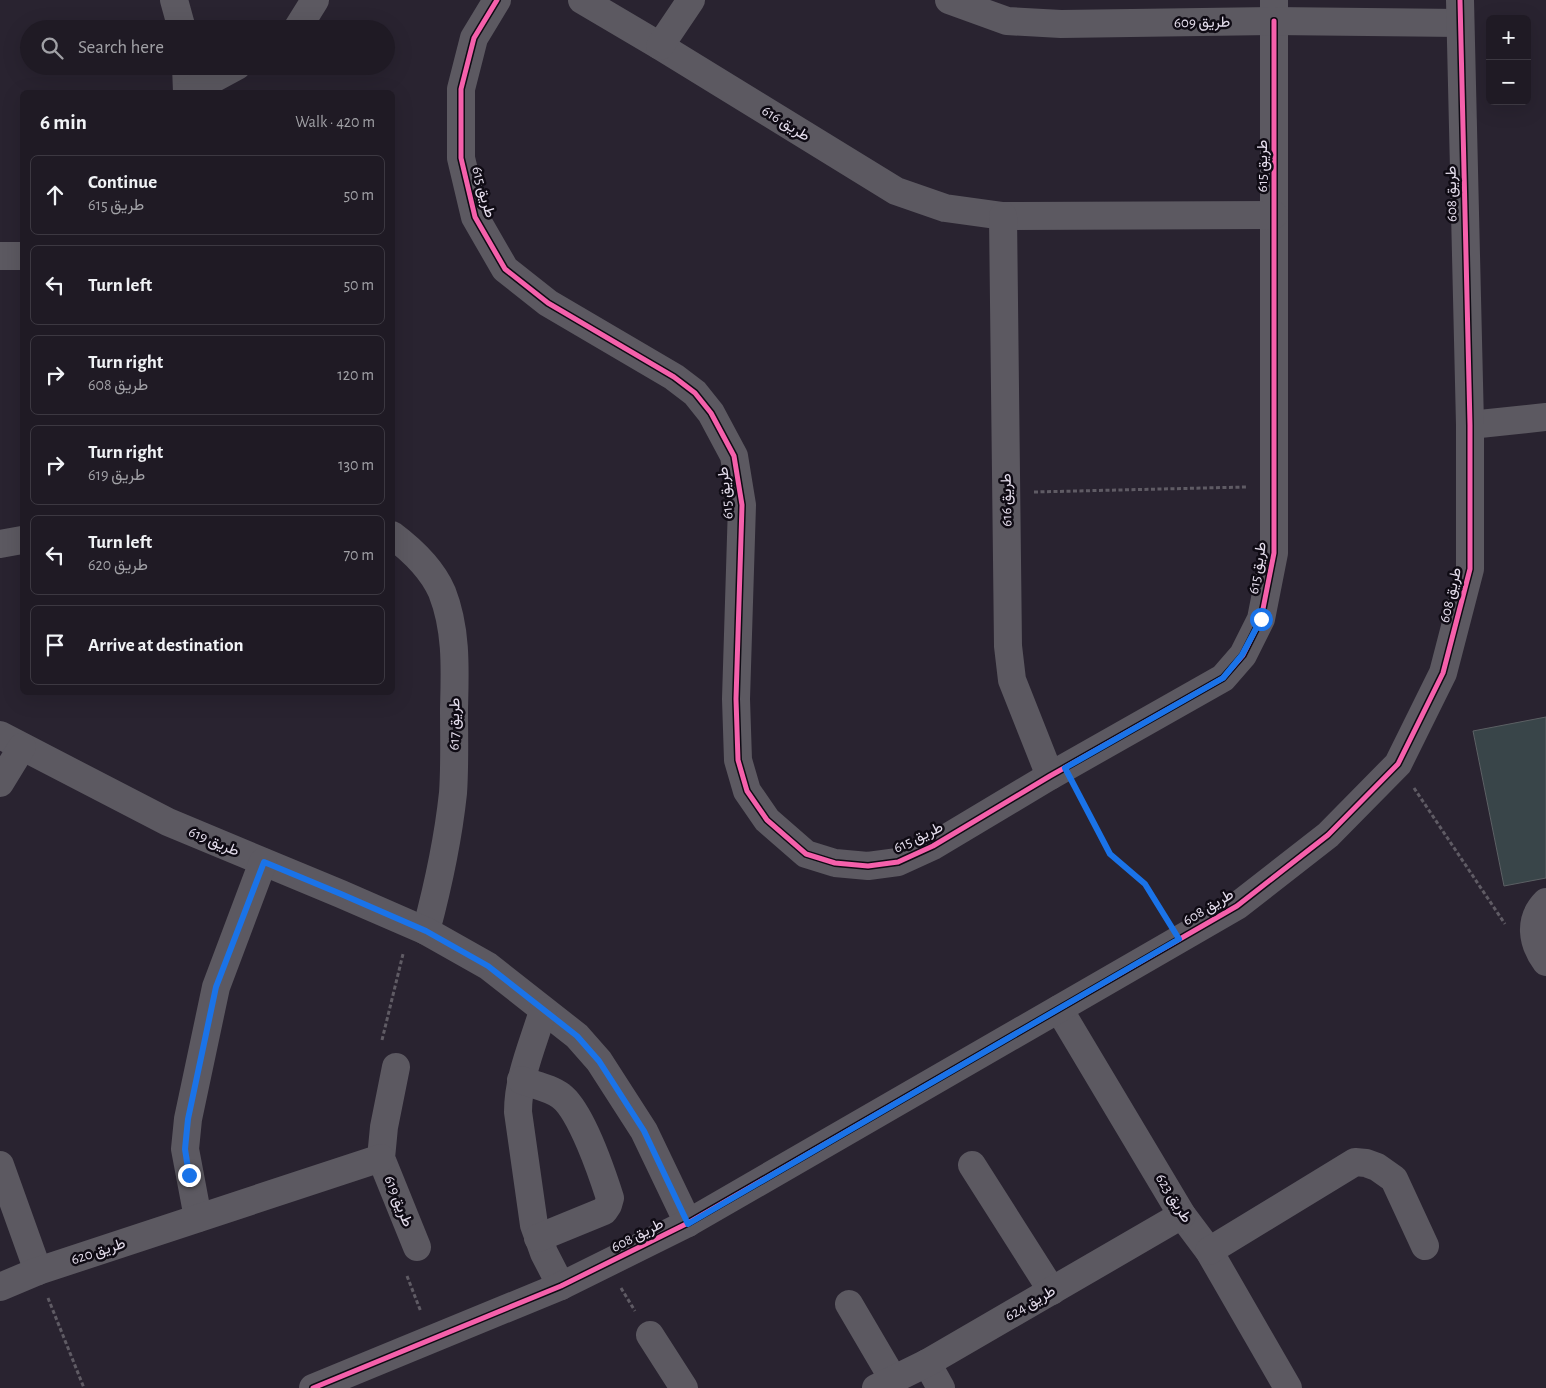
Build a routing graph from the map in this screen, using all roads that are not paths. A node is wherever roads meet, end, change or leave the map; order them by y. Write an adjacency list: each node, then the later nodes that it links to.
1 (174, 0): 9 (street)
2 (315, 0): 10 (street)
3 (497, 0): 26 (street, طريق 615)
4 (582, 0): 11 (street, طريق 616)
5 (691, 0): 11 (street)
6 (949, 0): 7 (street, طريق 609)
7 (1274, 10): 8 (street, طريق 609); 16 (street, طريق 615)
8 (1460, 11): 21 (street, طريق 608)
9 (180, 20)
10 (303, 20)
11 (660, 46): 17 (street, طريق 616)
12 (187, 75): 14 (street)
13 (220, 75): 15 (street)
14 (188, 90)
15 (192, 90)
16 (1274, 215): 17 (street, طريق 616); 26 (street, طريق 615)
17 (1002, 216): 26 (street, طريق 616)
18 (0, 256): 19 (street)
19 (20, 256)
20 (1546, 418): 21 (street)
21 (1470, 425): 32 (street, طريق 608)
22 (395, 537): 30 (street, طريق 617)
23 (20, 540): 24 (street)
24 (0, 544)
25 (11, 741): 27 (street, طريق 619); 28 (street, طريق 619)
26 (1058, 772)
27 (0, 783)
28 (264, 862): 30 (street, طريق 619); 40 (street)
29 (1546, 902): 31 (street)
30 (426, 931): 33 (street, طريق 619)
31 (1541, 953)
32 (1059, 1009): 39 (street, طريق 623); 41 (street, طريق 608)
33 (544, 1011): 35 (street); 41 (street, طريق 619)
34 (396, 1067): 36 (street, طريق 619)
35 (521, 1080): 42 (street); 42 (street)
36 (381, 1158): 40 (street, طريق 620); 44 (street, طريق 619)
37 (972, 1165): 49 (street)
38 (0, 1166): 46 (street)
39 (1182, 1214): 45 (street, طريق 623); 49 (street, طريق 624)
40 (198, 1218): 46 (street, طريق 620)
41 (688, 1224): 48 (street, طريق 608)
42 (538, 1238): 48 (street)
43 (1425, 1246): 45 (street)
44 (417, 1247)
45 (1208, 1251): 57 (street, طريق 623)
46 (38, 1271): 47 (street, طريق 620)
47 (0, 1286)
48 (561, 1286): 54 (street, طريق 608)
49 (1052, 1291): 52 (street, طريق 624)
50 (850, 1304): 53 (street)
51 (650, 1335): 55 (street)
52 (927, 1363): 53 (street, طريق 624); 56 (street)
53 (884, 1384)
54 (313, 1388)
55 (684, 1388)
56 (941, 1388)
57 (1288, 1388)

